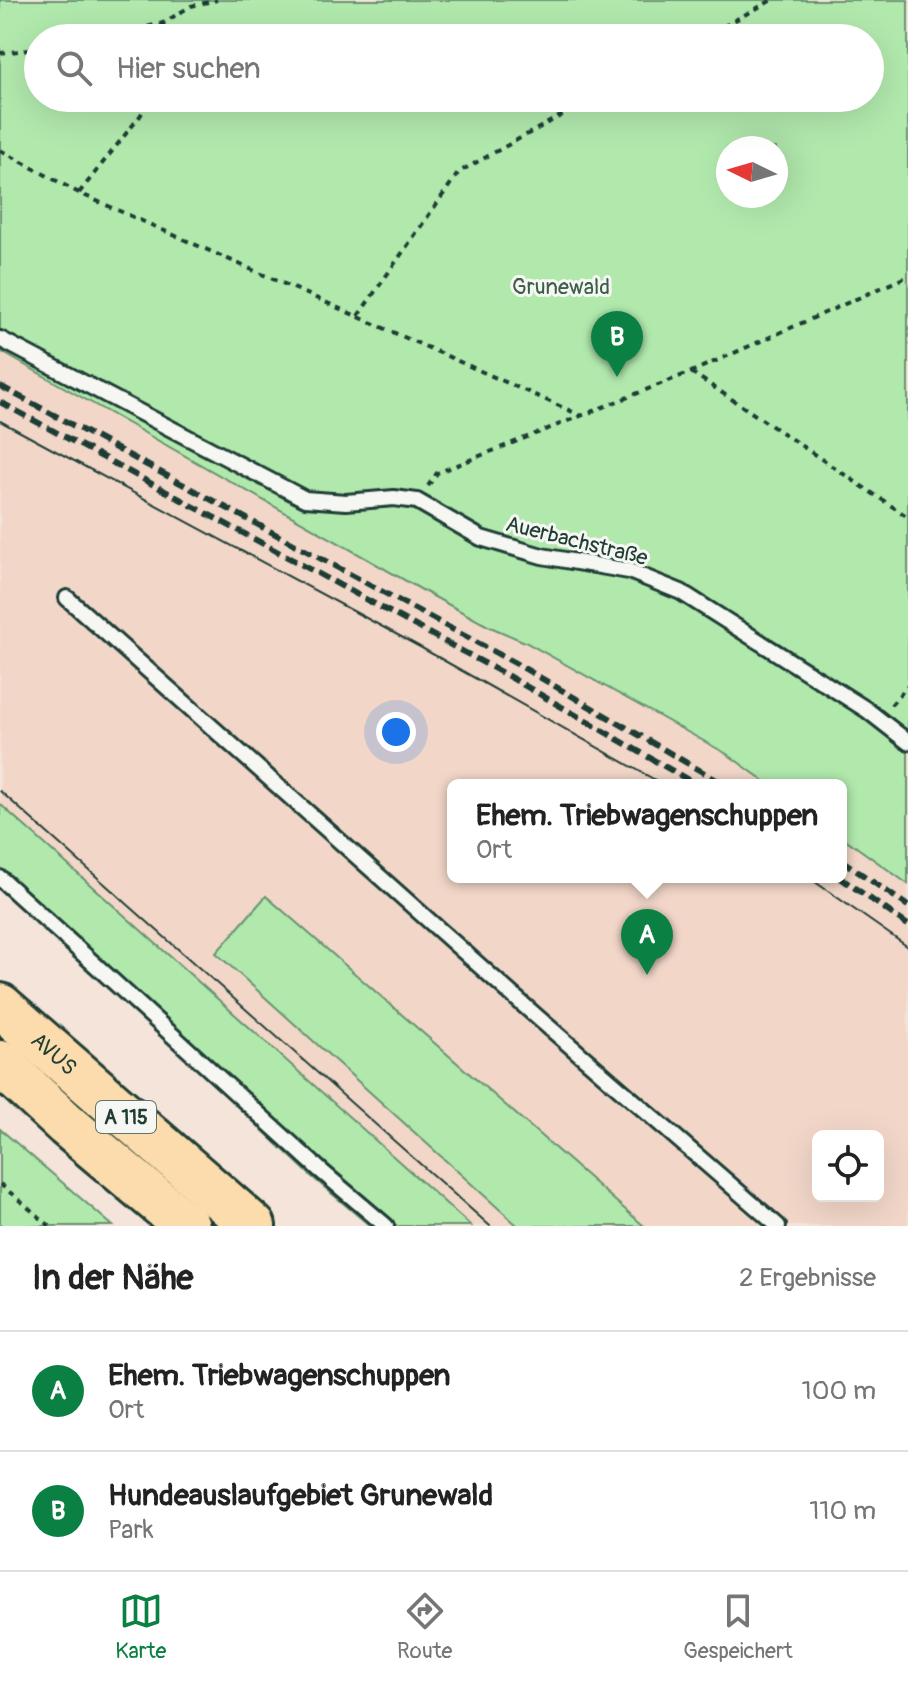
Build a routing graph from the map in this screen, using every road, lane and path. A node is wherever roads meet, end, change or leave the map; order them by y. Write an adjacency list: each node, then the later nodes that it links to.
1 (217, 0): 3 (path)
2 (772, 0): 6 (path)
3 (190, 3): 4 (path)
4 (163, 23): 5 (path)
5 (159, 24)
6 (728, 24)
7 (24, 50): 8 (path)
8 (0, 53)
9 (142, 112): 12 (path)
10 (568, 112): 14 (path)
11 (0, 150): 12 (path)
12 (79, 193): 14 (path)
13 (908, 276): 16 (path)
14 (358, 316): 17 (path)
15 (0, 339): 18 (lane, Auerbachstraße)
16 (691, 372): 17 (path); 19 (path)
17 (582, 416): 18 (path)
18 (417, 501): 22 (lane, Auerbachstraße)
19 (908, 517)
20 (67, 598): 32 (lane)
21 (908, 685): 22 (path)
22 (878, 719): 23 (lane, Auerbachstraße)
23 (908, 742)
24 (0, 878): 31 (lane)
25 (0, 1006): 30 (highway, AVUS / A 115)
26 (0, 1063): 29 (highway, AVUS / A 115)
27 (0, 1184): 28 (path)
28 (50, 1226)
29 (187, 1226)
30 (253, 1226)
31 (386, 1226)
32 (778, 1226)

